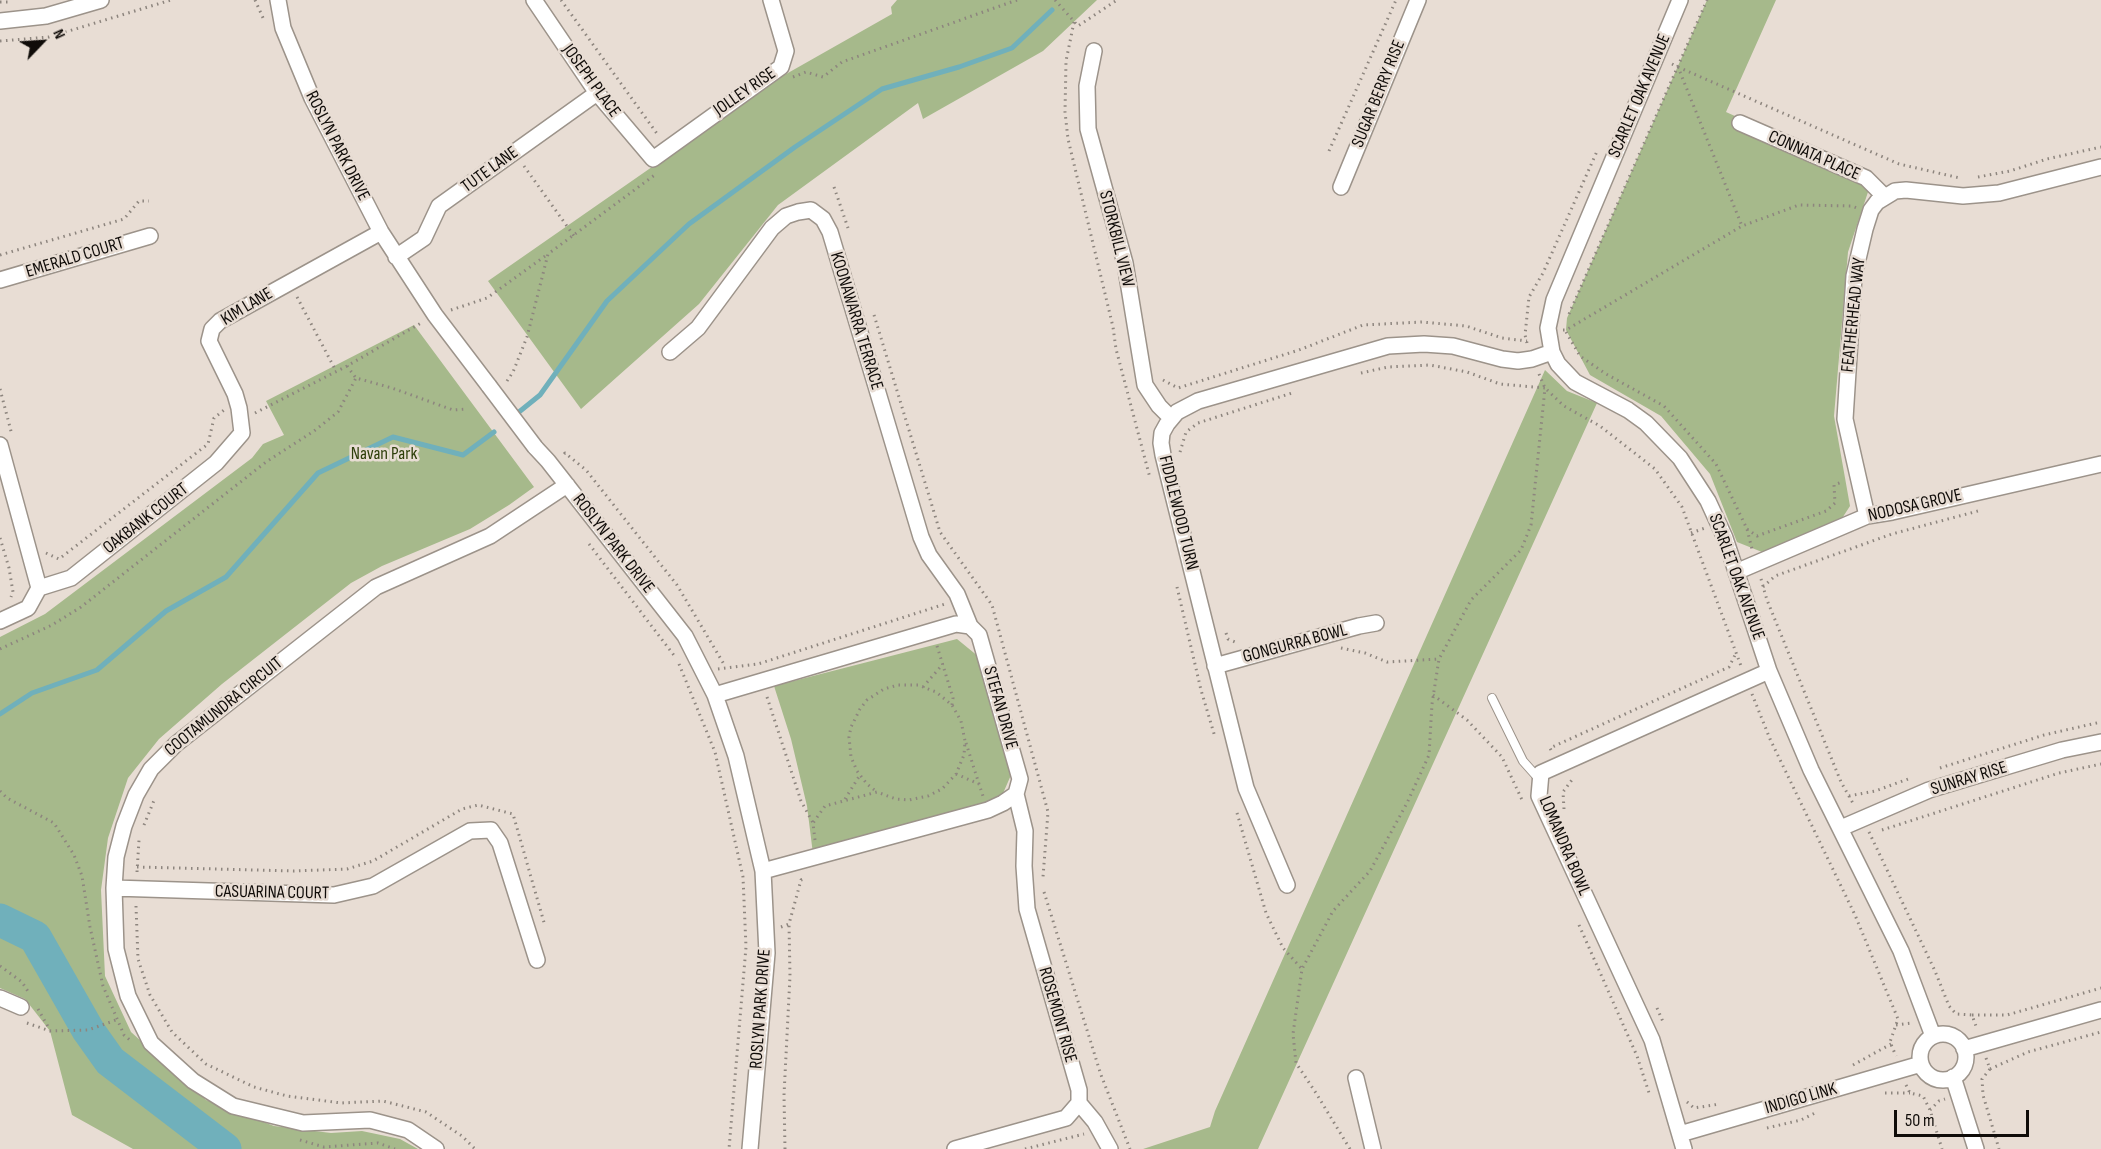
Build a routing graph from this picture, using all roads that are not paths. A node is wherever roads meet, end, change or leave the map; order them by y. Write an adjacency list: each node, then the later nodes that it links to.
1 (101, 0): 7 (street)
2 (278, 0): 15 (street, ROSLYN PARK DRIVE)
3 (534, 0): 9 (street, JOSEPH PLACE)
4 (771, 0): 11 (street, JOLLEY RISE)
5 (1418, 0): 13 (street, SUGAR BERRY RISE)
6 (1680, 0): 20 (street, SCARLET OAK AVENUE)
7 (0, 21)
8 (1094, 51): 21 (street, STORKBILL VIEW)
9 (597, 93): 11 (street, JOSEPH PLACE); 17 (street, TUTE LANE)
10 (1740, 123): 14 (street, CONNATA PLACE)
11 (656, 165)
12 (2101, 167): 14 (street)
13 (1341, 188)
14 (1884, 196): 26 (street, FEATHERHEAD WAY)
15 (381, 232): 17 (street, ROSLYN PARK DRIVE); 22 (street, KIM LANE)
16 (150, 236): 18 (street, EMERALD COURT)
17 (396, 257): 25 (street, ROSLYN PARK DRIVE, bridge)
18 (0, 280)
19 (670, 352): 31 (street, KOONAWARRA TERRACE)
20 (1552, 352): 21 (street); 27 (street, SCARLET OAK AVENUE)
21 (1171, 418): 32 (street, FIDDLEWOOD TURN)
22 (242, 434): 28 (street, OAKBANK COURT)
23 (7, 444): 28 (street)
24 (2101, 464): 26 (street, NODOSA GROVE)
25 (567, 485): 34 (street, ROSLYN PARK DRIVE); 42 (street, COOTAMUNDRA CIRCUIT)
26 (1867, 516): 27 (street, NODOSA GROVE)
27 (1736, 572): 33 (street, SCARLET OAK AVENUE)
28 (39, 588): 29 (street)
29 (0, 621)
30 (1376, 624): 32 (street, GONGURRA BOWL)
31 (970, 626): 34 (street); 38 (street, STEFAN DRIVE)
32 (1215, 666): 41 (street, FIDDLEWOOD TURN)
33 (1768, 670): 37 (street, LOMANDRA BOWL); 39 (street, SCARLET OAK AVENUE)
34 (715, 695): 40 (street, ROSLYN PARK DRIVE)
35 (1492, 698): 37 (lane)
36 (2101, 742): 39 (street, SUNRAY RISE)
37 (1540, 781): 53 (street, LOMANDRA BOWL)
38 (1016, 794): 40 (street); 52 (street, ROSEMONT RISE)
39 (1841, 828): 47 (street, SCARLET OAK AVENUE)
40 (763, 871): 55 (street, ROSLYN PARK DRIVE)
41 (1287, 885)
42 (114, 888): 43 (street, CASUARINA COURT); 54 (street, COOTAMUNDRA CIRCUIT)
43 (537, 960)
44 (0, 998): 45 (street)
45 (21, 1007)
46 (2101, 1010): 48 (street)
47 (1933, 1036): 48 (street); 49 (street)
48 (1964, 1049): 50 (street)
49 (1921, 1064): 50 (street); 53 (street, INDIGO LINK)
50 (1953, 1077): 60 (street)
51 (1356, 1078): 58 (street)
52 (1079, 1103): 56 (street); 57 (street)
53 (1680, 1134): 59 (street, LOMANDRA BOWL)
54 (436, 1149)
55 (750, 1149)
56 (956, 1149)
57 (1110, 1149)
58 (1373, 1149)
59 (1684, 1149)
60 (1976, 1149)

